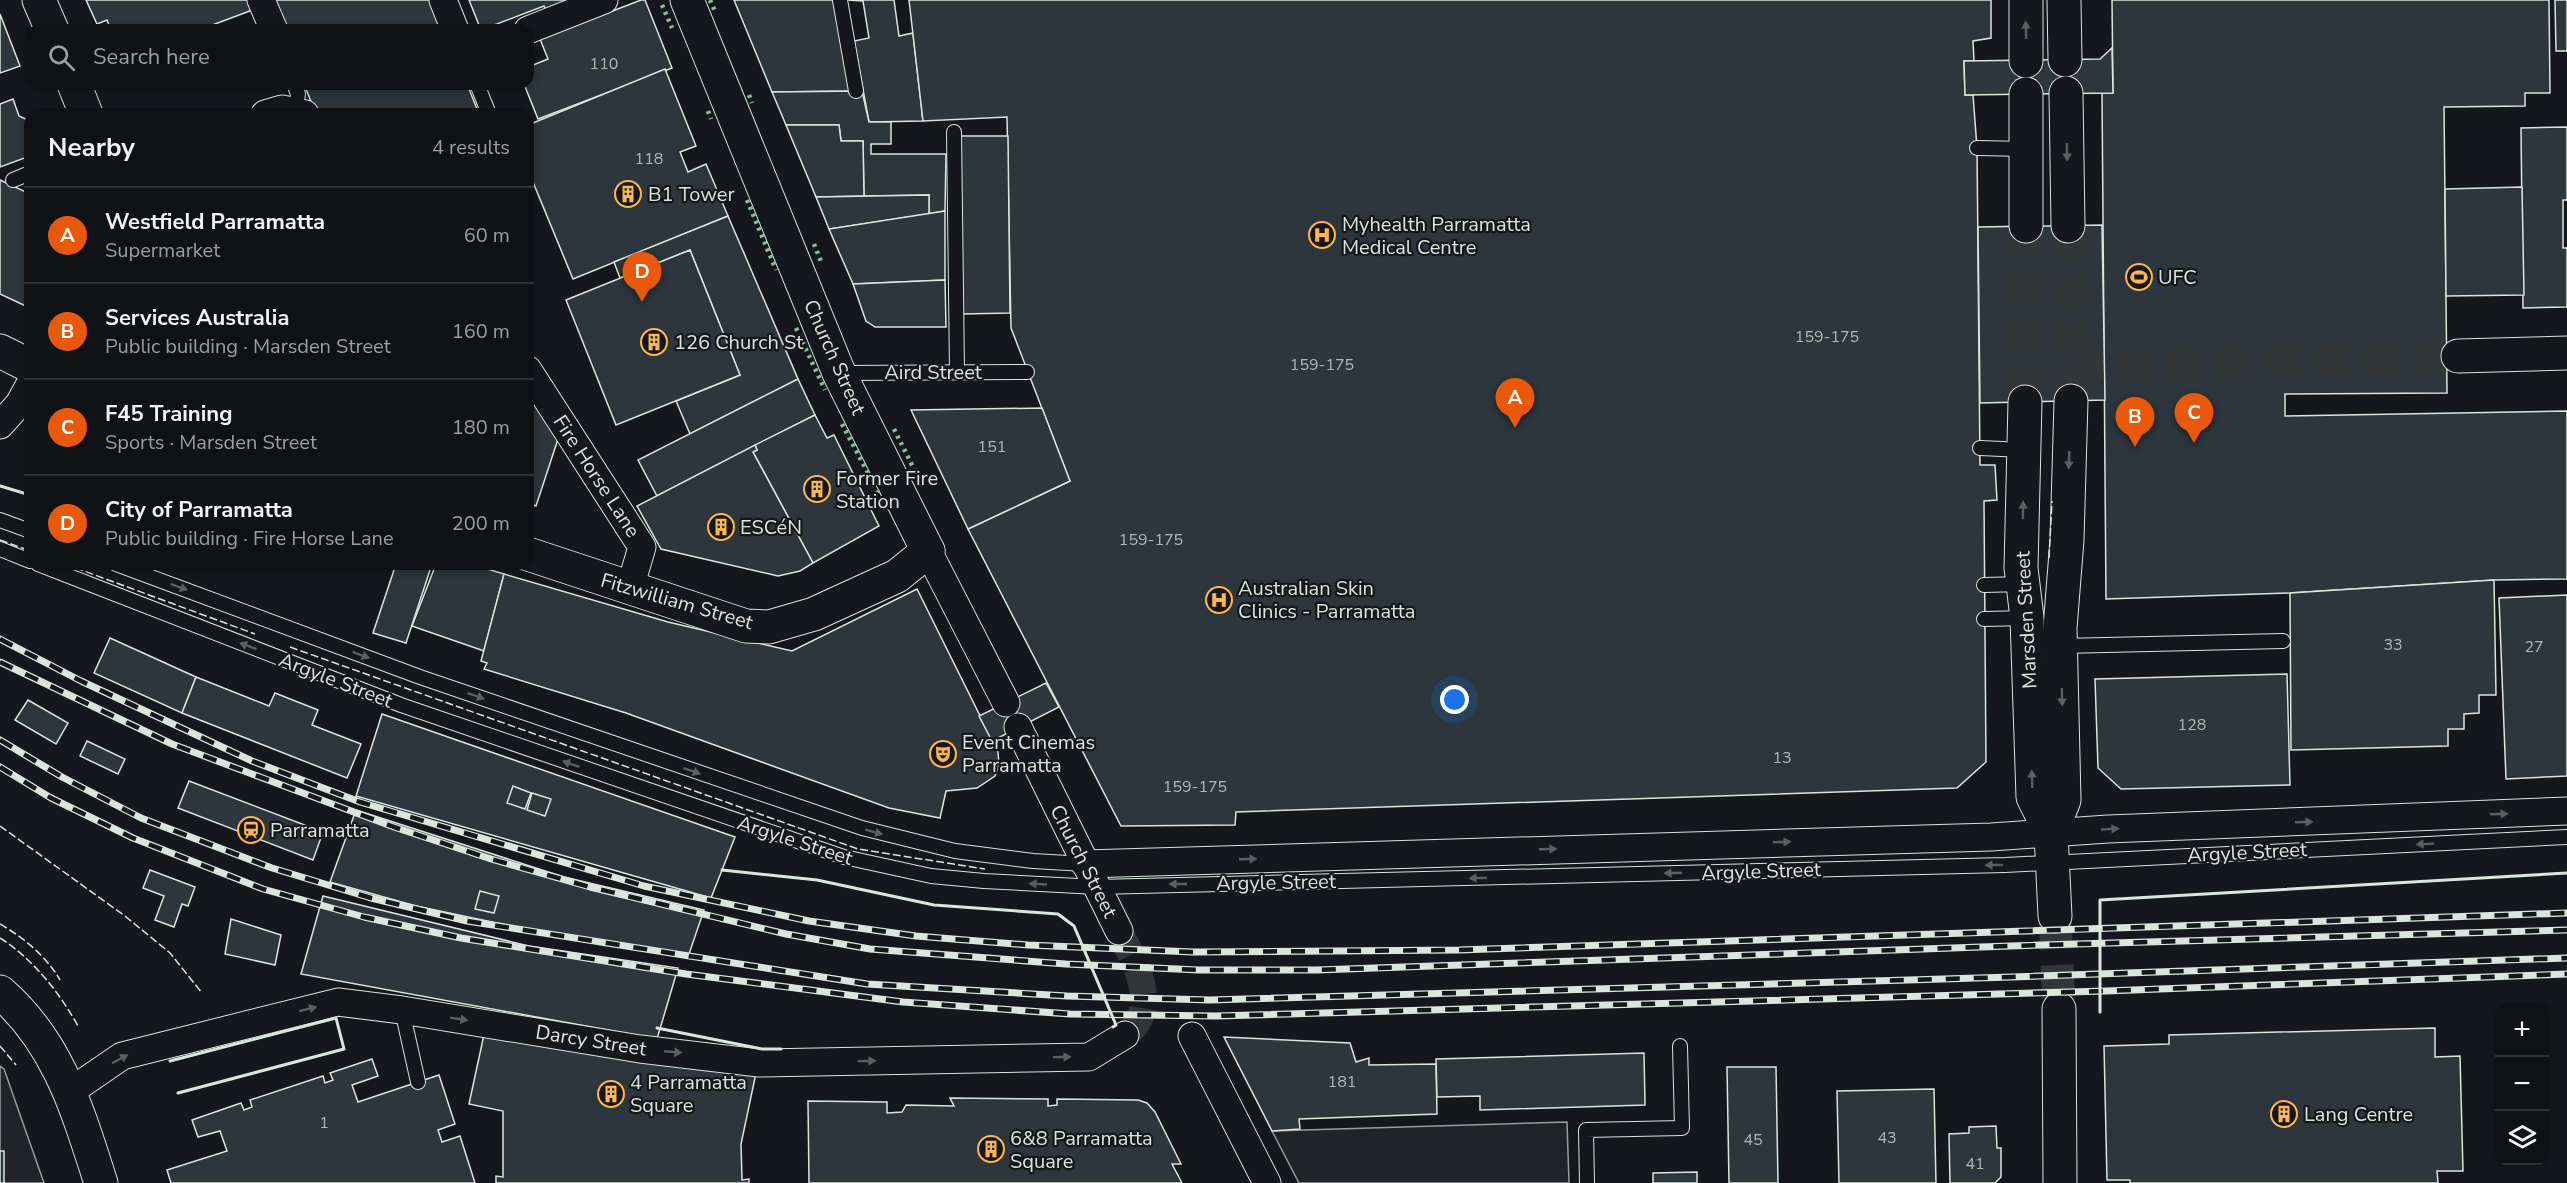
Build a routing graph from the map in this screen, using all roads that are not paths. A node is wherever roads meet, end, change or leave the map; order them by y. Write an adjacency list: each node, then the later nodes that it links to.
1 (39, 0): 9 (street)
2 (261, 0): 10 (street)
3 (443, 0): 11 (street)
4 (604, 0): 12 (street)
5 (687, 0): 35 (street, Church Street)
6 (840, 0): 17 (lane)
7 (2026, 0): 14 (street, one-way to 7)
8 (2064, 0): 13 (street)
9 (49, 24)
10 (271, 24)
11 (453, 24)
12 (534, 28)
13 (2065, 60)
14 (2026, 61)
15 (76, 90): 20 (street)
16 (479, 90): 21 (lane)
17 (856, 91)
18 (2066, 93): 27 (street, one-way to 27)
19 (2026, 94): 24 (street)
20 (84, 108)
21 (487, 108)
22 (954, 132): 33 (lane)
23 (1977, 148): 24 (lane)
24 (2026, 149): 28 (street)
25 (24, 175): 26 (lane)
26 (13, 180)
27 (2068, 225)
28 (2026, 226)
29 (0, 351): 32 (street)
30 (2567, 353): 31 (street)
31 (2457, 356)
32 (24, 363)
33 (957, 372): 34 (lane, Aird Street); 35 (lane, Aird Street)
34 (1028, 372)
35 (839, 373): 47 (street, Church Street)
36 (534, 379): 52 (street, Fire Horse Lane)
37 (24, 396): 40 (street)
38 (2071, 401): 58 (street, Marsden Street, one-way to 58)
39 (2025, 402): 42 (street, Marsden Street)
40 (0, 425)
41 (1980, 448): 42 (lane)
42 (2024, 450): 53 (street, Marsden Street, one-way to 42)
43 (0, 520): 44 (lane)
44 (24, 529)
45 (534, 539): 52 (street, Fitzwilliam Street)
46 (0, 549): 49 (lane)
47 (928, 551): 52 (street, Fitzwilliam Street); 59 (street, Church Street)
48 (534, 555): 52 (street, Fitzwilliam Street)
49 (24, 559)
50 (53, 570): 64 (lane, Argyle Street, one-way to 50)
51 (132, 570): 64 (lane, Argyle Street, one-way to 64)
52 (632, 579)
53 (2023, 584): 54 (lane); 55 (street, Marsden Street)
54 (1984, 585)
55 (2027, 618): 56 (lane); 63 (street, Marsden Street, one-way to 55)
56 (1984, 619)
57 (2283, 641): 58 (lane)
58 (2061, 646): 63 (street, Marsden Street, one-way to 63)
59 (1006, 703)
60 (1018, 727): 64 (street, Church Street)
61 (2567, 812): 63 (street, Argyle Street, one-way to 61)
62 (2567, 837): 63 (lane, Argyle Street, one-way to 63)
63 (2052, 847): 64 (street, Argyle Street); 65 (street, Marsden Street)
64 (1091, 875): 66 (street, Church Street)
65 (2055, 916)
66 (1119, 931)
67 (0, 992): 74 (street)
68 (402, 1010): 70 (street, Darcy Street, one-way to 70); 73 (lane); 74 (street, Darcy Street, one-way to 68)
69 (2059, 1010): 78 (street)
70 (1125, 1035)
71 (1192, 1036): 76 (street)
72 (1680, 1046): 77 (lane)
73 (418, 1082)
74 (71, 1092): 75 (street)
75 (101, 1183)
76 (1267, 1183)
77 (1587, 1183)
78 (2060, 1183)

